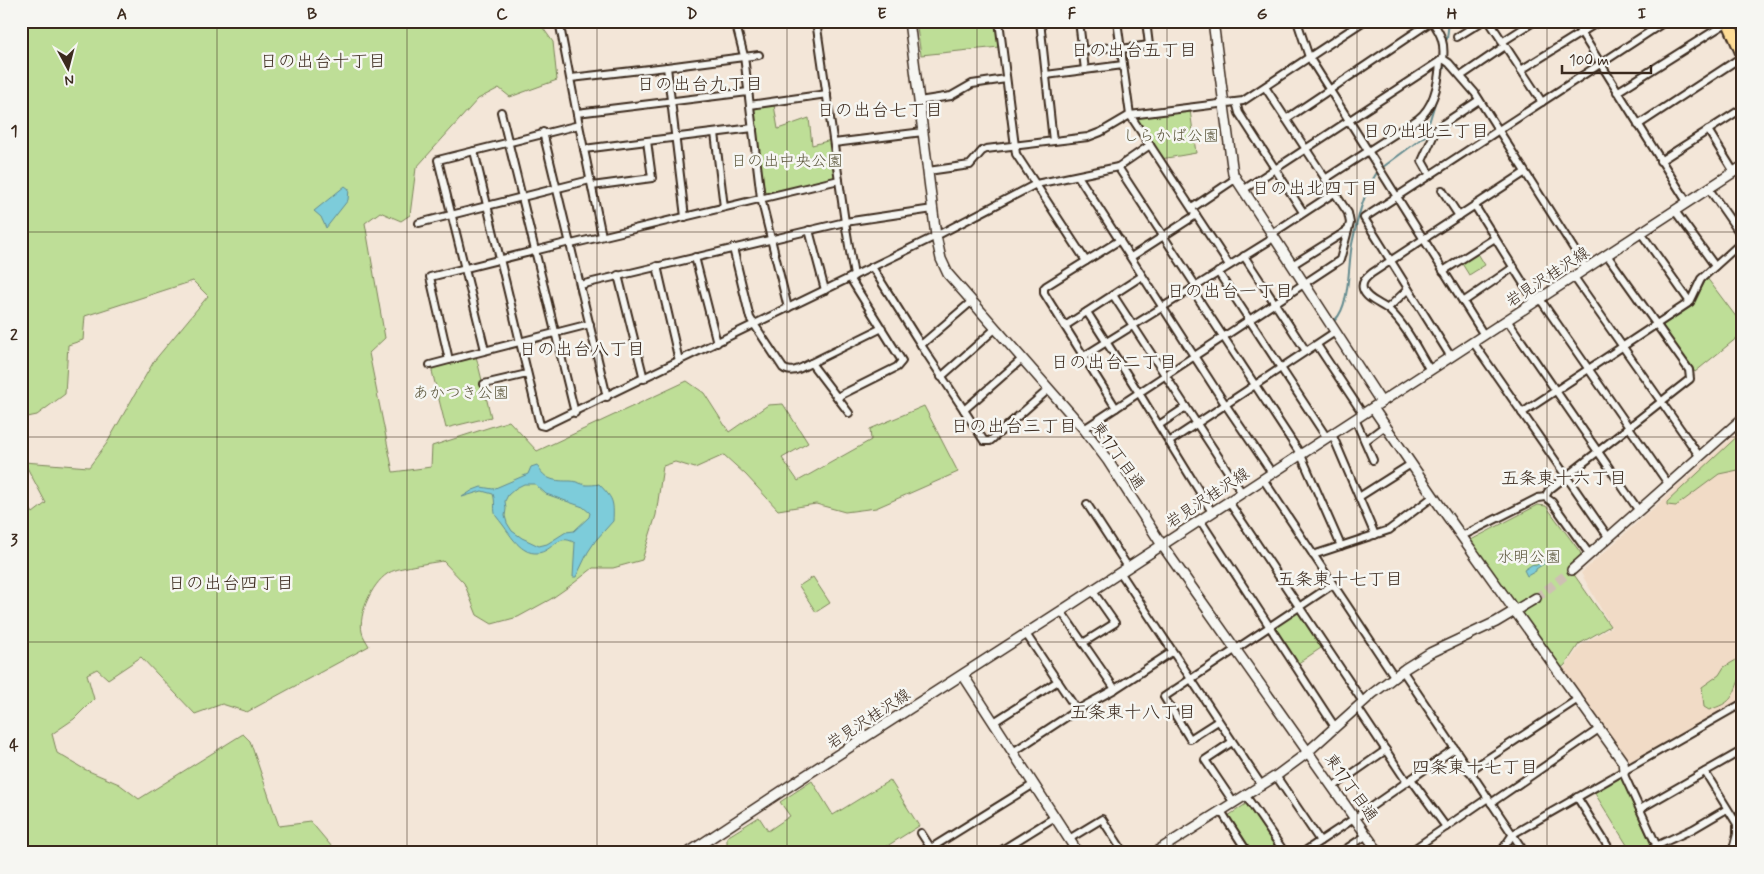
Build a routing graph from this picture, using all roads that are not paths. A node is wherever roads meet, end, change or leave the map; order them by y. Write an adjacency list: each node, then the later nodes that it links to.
1 (559, 21): 39 (street)
2 (736, 21): 28 (street)
3 (817, 21): 45 (street)
4 (909, 21): 47 (street, 東17丁目通)
5 (999, 21): 40 (street)
6 (1040, 21): 37 (street)
7 (1078, 21): 26 (street)
8 (1117, 21): 25 (street)
9 (1146, 21): 25 (street)
10 (1213, 21): 51 (street)
11 (1364, 21): 30 (street)
12 (1432, 21): 31 (street); 42 (street)
13 (1483, 21): 23 (street)
14 (1489, 21): 24 (street)
15 (1535, 21): 24 (street)
16 (1574, 21): 21 (street)
17 (1600, 21): 21 (street)
18 (1666, 21): 32 (street)
19 (1728, 21): 22 (highway); 44 (street)
20 (1298, 22): 30 (street)
21 (1581, 33): 32 (street); 36 (street)
22 (1738, 34): 29 (highway)
23 (1457, 37)
24 (1504, 44): 36 (street); 38 (street)
25 (1120, 47): 26 (street); 33 (street)
26 (1082, 51): 35 (street)
27 (759, 54): 28 (street)
28 (744, 56): 34 (street); 43 (street)
29 (1743, 56): 60 (street)
30 (1309, 57): 41 (street); 42 (street)
31 (1442, 60): 38 (street); 58 (street); 76 (street)
32 (1600, 64): 44 (street); 50 (street)
33 (1123, 65): 35 (street); 56 (street)
34 (667, 66): 39 (street); 48 (street)
35 (1085, 70): 37 (street)
36 (1521, 70): 50 (street)
37 (1046, 75): 69 (street)
38 (1461, 76): 46 (street)
39 (571, 78): 55 (street)
40 (1006, 79): 47 (street); 73 (street)
41 (1265, 87): 49 (street); 57 (street)
42 (1330, 90): 57 (street); 58 (street)
43 (748, 92): 48 (street); 52 (street)
44 (1617, 92): 60 (street)
45 (827, 94): 52 (street); 71 (street)
46 (1479, 100): 62 (street); 84 (street)
47 (919, 101): 65 (street, 東17丁目通)
48 (671, 102): 55 (street); 67 (street)
49 (1236, 102): 51 (street); 81 (street)
50 (1542, 102): 62 (street)
51 (1223, 104): 56 (street); 86 (street)
52 (750, 105): 61 (street)
53 (1743, 108): 63 (street)
54 (502, 112): 70 (street)
55 (577, 113): 59 (street)
56 (1130, 115): 69 (street); 72 (street)
57 (1286, 119): 74 (street)
58 (1348, 120): 74 (street); 76 (street)
59 (579, 125): 64 (street); 75 (street)
60 (1638, 125): 78 (street)
61 (753, 128): 66 (street); 98 (street)
62 (1498, 130): 83 (street); 84 (street)
63 (1708, 130): 78 (street); 80 (street)
64 (543, 132): 70 (street); 91 (street)
65 (923, 132): 71 (street); 82 (street, 東17丁目通)
66 (715, 133): 67 (street); 102 (street)
67 (676, 138): 68 (street); 110 (street)
68 (647, 141): 75 (street); 89 (street)
69 (1053, 141): 73 (street)
70 (508, 142): 77 (street); 96 (street)
71 (834, 143): 88 (street)
72 (1150, 145): 79 (street); 103 (street)
73 (1015, 146): 82 (street); 90 (street)
74 (1305, 148): 81 (street); 87 (street)
75 (584, 149): 89 (street)
76 (1368, 150): 87 (street); 97 (street)
77 (474, 151): 100 (street); 108 (street)
78 (1660, 161): 99 (street)
79 (1118, 167): 85 (street); 119 (street)
80 (1741, 168): 92 (street, 岩見沢桂沢線)
81 (1275, 169): 93 (street); 106 (street)
82 (928, 172): 104 (street, 東17丁目通)
83 (1524, 173): 101 (street); 142 (street)
84 (1430, 175): 97 (street)
85 (1078, 176): 90 (street); 122 (street)
86 (1235, 179): 93 (street); 103 (street)
87 (1325, 179): 95 (street)
88 (839, 180): 98 (street); 111 (street)
89 (591, 183): 91 (street); 117 (street)
90 (1036, 184): 118 (street); 133 (street)
91 (557, 188): 96 (street); 125 (street)
92 (1709, 189): 99 (street, 岩見沢桂沢線); 124 (street)
93 (1243, 190): 116 (street)
94 (1442, 190): 109 (street)
95 (1334, 193): 106 (street); 114 (street)
96 (522, 197): 100 (street); 127 (street)
97 (1397, 197): 123 (street); 134 (street)
98 (761, 198): 102 (street); 120 (street)
99 (1687, 202): 105 (street, 岩見沢桂沢線)
100 (487, 205): 108 (street); 132 (street)
101 (1475, 206): 109 (street); 121 (street)
102 (724, 207): 110 (street)
103 (1192, 208): 107 (street)
104 (933, 209): 111 (street); 118 (street, 東17丁目通)
105 (1675, 211): 115 (street, 岩見沢桂沢線); 138 (street)
106 (1303, 212): 116 (street)
107 (1196, 214): 119 (street); 135 (street)
108 (451, 215): 112 (street); 141 (street)
109 (1459, 216): 123 (street)
110 (685, 217): 117 (street)
111 (845, 222): 113 (street); 148 (street)
112 (419, 224)
113 (809, 230): 120 (street); 153 (street)
114 (1348, 230): 136 (street); 149 (street)
115 (1641, 233): 128 (street, 岩見沢桂沢線); 158 (street)
116 (1273, 235): 129 (street); 136 (street)
117 (602, 236): 125 (street)
118 (936, 236): 139 (street); 156 (street, 東17丁目通)
119 (1163, 236): 131 (street); 151 (street)
120 (772, 238): 126 (street); 161 (street)
121 (1495, 238): 140 (street); 143 (street)
122 (1120, 240): 131 (street); 133 (street)
123 (1424, 240): 134 (street); 143 (street)
124 (1743, 240): 138 (street)
125 (571, 243): 127 (street); 150 (street)
126 (733, 248): 130 (street); 168 (street)
127 (535, 251): 132 (street); 174 (street)
128 (1607, 255): 142 (street, 岩見沢桂沢線); 167 (street)
129 (1244, 256): 135 (street); 159 (street)
130 (695, 257): 137 (street); 180 (street)
131 (1131, 257): 146 (street)
132 (500, 259): 141 (street); 177 (street)
133 (1086, 261): 169 (street)
134 (1391, 261): 152 (street); 162 (street)
135 (1229, 265): 144 (street)
136 (1292, 265): 149 (street)
137 (657, 266): 145 (street); 191 (street)
138 (1714, 266): 158 (street)
139 (872, 267): 148 (street); 182 (street)
140 (1514, 267): 155 (street); 157 (street)
141 (465, 268): 184 (street); 190 (street)
142 (1586, 268): 147 (street, 岩見沢桂沢線)
143 (1444, 271): 157 (street)
144 (1218, 272): 151 (street); 164 (street)
145 (618, 275): 150 (street); 200 (street)
146 (1142, 276): 154 (street); 160 (street)
147 (1574, 276): 155 (street, 岩見沢桂沢線); 183 (street)
148 (852, 277): 153 (street); 171 (street)
149 (1304, 284): 159 (street); 173 (street)
150 (580, 285): 166 (street)
151 (1194, 288): 160 (street); 176 (street)
152 (1408, 289): 162 (street); 188 (street)
153 (825, 290): 161 (street)
154 (1113, 295): 163 (street); 170 (street)
155 (1537, 300): 165 (street, 岩見沢桂沢線); 196 (street)
156 (971, 302): 172 (street, 東17丁目通); 182 (street)
157 (1463, 302): 175 (street)
158 (1690, 302): 167 (street)
159 (1275, 304): 164 (street); 185 (street)
160 (1163, 307): 170 (street); 187 (street)
161 (788, 308): 168 (street)
162 (1388, 308): 195 (street)
163 (1087, 312): 169 (street); 178 (street)
164 (1250, 320): 176 (street); 194 (street)
165 (1507, 320): 175 (street, 岩見沢桂沢線); 204 (street)
166 (590, 324): 174 (street); 206 (street)
167 (1658, 324): 183 (street); 209 (street)
168 (754, 325): 180 (street); 192 (street)
169 (1065, 326): 186 (street)
170 (1132, 326): 178 (street); 198 (street)
171 (882, 328): 192 (street); 207 (street)
172 (996, 329): 189 (street, 東17丁目通); 199 (street)
173 (1335, 332): 181 (street); 208 (street)
174 (555, 333): 177 (street); 215 (street)
175 (1484, 335): 179 (street, 岩見沢桂沢線)
176 (1223, 337): 187 (street); 202 (street)
177 (520, 342): 184 (street); 197 (street)
178 (1106, 342): 186 (street); 205 (street)
179 (1473, 342): 188 (street, 岩見沢桂沢線); 217 (street)
180 (717, 343): 191 (street)
181 (1317, 344): 185 (street); 218 (street)
182 (921, 345): 199 (street)
183 (1623, 347): 196 (street); 209 (street)
184 (485, 350): 190 (street)
185 (1306, 351): 194 (street)
186 (1084, 356): 212 (street)
187 (1194, 356): 198 (street); 210 (street)
188 (1451, 357): 195 (street, 岩見沢桂沢線)
189 (1022, 359): 203 (street, 東17丁目通); 214 (street)
190 (449, 360): 193 (street)
191 (679, 361): 200 (street)
192 (811, 363): 207 (street)
193 (430, 365)
194 (1281, 368): 202 (street); 225 (street)
195 (1430, 370): 208 (street, 岩見沢桂沢線)
196 (1589, 370): 204 (street); 223 (street)
197 (527, 374): 201 (street); 215 (street)
198 (1165, 375): 205 (street); 211 (street)
199 (941, 377): 214 (street)
200 (644, 379): 206 (street)
201 (484, 384)
202 (1255, 385): 210 (street); 229 (street)
203 (1049, 389): 214 (street); 224 (street, 東17丁目通)
204 (1556, 391): 217 (street); 228 (street)
205 (1139, 393): 212 (street); 221 (street)
206 (608, 397): 215 (street)
207 (837, 397): 216 (street)
208 (1381, 402): 213 (street, 岩見沢桂沢線)
209 (1661, 402): 223 (street); 230 (street)
210 (1225, 404): 220 (street); 233 (street)
211 (1186, 407): 220 (street); 221 (street)
212 (1116, 408): 224 (street)
213 (1373, 408): 218 (street, 岩見沢桂沢線); 222 (street)
214 (964, 410)
215 (574, 413)
216 (849, 413)
217 (1522, 413): 234 (street)
218 (1359, 417): 225 (street, 岩見沢桂沢線); 226 (street)
219 (1743, 418): 230 (street)
220 (1196, 424): 227 (street); 237 (street)
221 (1159, 425): 227 (street)
222 (1385, 426): 226 (street); 232 (street)
223 (1629, 427): 228 (street); 236 (street)
224 (1084, 429): 249 (street, 東17丁目通)
225 (1330, 436): 229 (street, 岩見沢桂沢線); 239 (street)
226 (1365, 441): 231 (street)
227 (1169, 442): 244 (street)
228 (1598, 452): 234 (street); 243 (street)
229 (1301, 454): 233 (street, 岩見沢桂沢線); 250 (street)
230 (1700, 457): 236 (street)
231 (1373, 460)
232 (1411, 464): 238 (street); 239 (street)
233 (1272, 473): 235 (street, 岩見沢桂沢線)
234 (1566, 476): 240 (street); 248 (street)
235 (1263, 480): 237 (street, 岩見沢桂沢線); 252 (street)
236 (1669, 485): 243 (street)
237 (1242, 493): 241 (street, 岩見沢桂沢線)
238 (1434, 496): 246 (street); 247 (street)
239 (1360, 497): 246 (street)
240 (1545, 497): 247 (street); 251 (street)
241 (1229, 502): 244 (street, 岩見沢桂沢線); 258 (street)
242 (1087, 504): 253 (street)
243 (1639, 511): 248 (street)
244 (1212, 512): 245 (street, 岩見沢桂沢線)
245 (1200, 520): 249 (street, 岩見沢桂沢線); 261 (street)
246 (1375, 535): 250 (street)
247 (1462, 536): 260 (street)
248 (1609, 538): 251 (street)
249 (1162, 545): 253 (street, 岩見沢桂沢線); 264 (street, 東17丁目通)
250 (1341, 546): 252 (street)
251 (1590, 555): 254 (street)
252 (1313, 556): 255 (street)
253 (1124, 570): 256 (street, 岩見沢桂沢線); 265 (street)
254 (1572, 570)
255 (1332, 585): 258 (street); 268 (street)
256 (1092, 590): 259 (street, 岩見沢桂沢線); 263 (street)
257 (1536, 598): 260 (street)
258 (1300, 607): 261 (street); 274 (street)
259 (1061, 611): 262 (street, 岩見沢桂沢線); 263 (street)
260 (1515, 612): 266 (street); 272 (street)
261 (1270, 627): 264 (street); 278 (street)
262 (1026, 634): 267 (street, 岩見沢桂沢線); 270 (street)
263 (1083, 643): 271 (street)
264 (1236, 650): 269 (street); 285 (street, 東17丁目通)
265 (1172, 652): 269 (street); 271 (street)
266 (1402, 670): 268 (street); 281 (street)
267 (963, 675): 277 (street); 315 (street, 岩見沢桂沢線)
268 (1394, 676): 274 (street)
269 (1190, 680): 276 (street); 276 (street)
270 (1058, 682): 275 (street); 277 (street)
271 (1115, 689): 275 (street)
272 (1578, 699): 279 (street); 287 (street)
273 (1743, 703): 286 (street)
274 (1360, 704): 278 (street); 282 (street)
275 (1076, 710): 284 (street)
276 (1218, 721): 280 (street)
277 (994, 722): 284 (street)
278 (1335, 727): 285 (street)
279 (1599, 729): 286 (street); 296 (street)
280 (1232, 742): 292 (street); 297 (street)
281 (1454, 749): 287 (street); 290 (street)
282 (1386, 750): 290 (street); 293 (street)
283 (1743, 750): 288 (street)
284 (1013, 752): 291 (street)
285 (1308, 752): 289 (street); 293 (street, 東17丁目通)
286 (1624, 770): 295 (street); 299 (street)
287 (1469, 771): 296 (street)
288 (1705, 772): 299 (street); 300 (street)
289 (1276, 776): 292 (street); 310 (street)
290 (1409, 780): 303 (street); 305 (street)
291 (1034, 784): 302 (street); 312 (street)
292 (1262, 786): 294 (street)
293 (1333, 787): 303 (street, 東17丁目通)
294 (1246, 796): 297 (street); 320 (street)
295 (1577, 797): 307 (street); 327 (street)
296 (1489, 801): 305 (street); 307 (street)
297 (1234, 803): 301 (street)
298 (1743, 808): 304 (street)
299 (1640, 809): 311 (street)
300 (1727, 809): 304 (street); 311 (street)
301 (1221, 811): 314 (street); 319 (street)
302 (1055, 817): 309 (street); 317 (street)
303 (1355, 818): 308 (street, 東17丁目通); 310 (street)
304 (1737, 824): 330 (street)
305 (1446, 826): 324 (street)
306 (921, 833): 312 (street)
307 (1513, 834): 325 (street); 326 (street)
308 (1367, 835): 322 (street); 323 (street, 東17丁目通)
309 (1069, 839): 313 (street); 318 (street)
310 (1320, 841): 321 (street)
311 (1656, 846): 328 (street); 329 (street)
312 (933, 850): 316 (street)
313 (1075, 852)
314 (1157, 852)
315 (688, 853)
316 (923, 853)
317 (997, 853)
318 (1124, 853)
319 (1248, 853)
320 (1285, 853)
321 (1302, 853)
322 (1340, 853)
323 (1379, 853)
324 (1408, 853)
325 (1500, 853)
326 (1525, 853)
327 (1612, 853)
328 (1644, 853)
329 (1660, 853)
330 (1732, 853)

